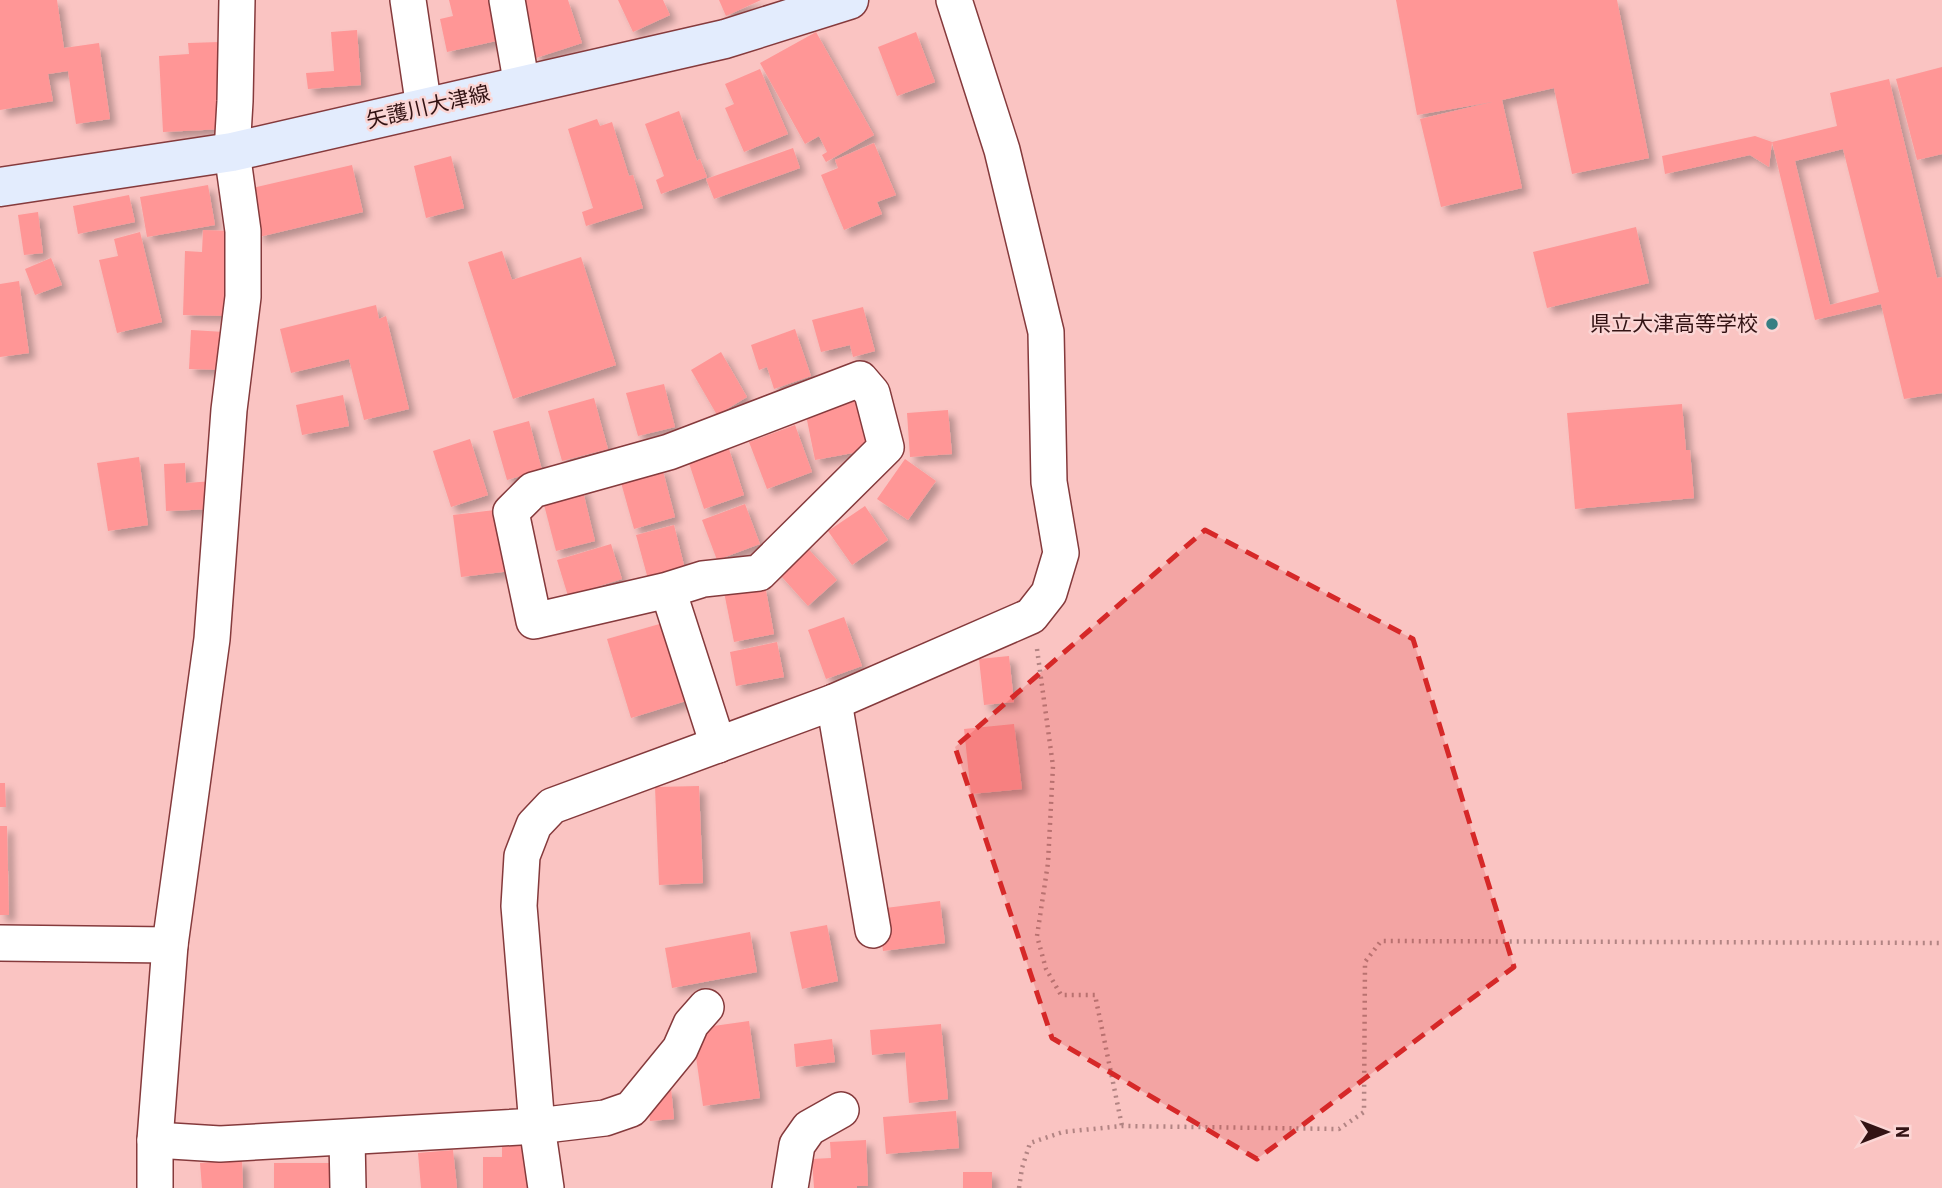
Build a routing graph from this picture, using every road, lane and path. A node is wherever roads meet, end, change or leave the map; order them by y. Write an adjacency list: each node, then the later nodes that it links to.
1 (237, 0): 9 (street)
2 (408, 0): 8 (street)
3 (507, 0): 7 (street)
4 (849, 0): 6 (main road, 矢護川大津線)
5 (954, 0): 12 (street)
6 (798, 7): 7 (main road, 矢護川大津線)
7 (522, 86): 8 (main road, 矢護川大津線)
8 (425, 108): 9 (main road, 矢護川大津線)
9 (232, 152): 10 (main road, 矢護川大津線); 18 (street)
10 (0, 187)
11 (668, 590): 11 (street); 14 (street)
12 (1031, 616): 13 (street); 22 (path)
13 (834, 702): 14 (street); 15 (street)
14 (718, 745): 21 (street)
15 (873, 930)
16 (0, 943): 18 (street)
17 (1942, 943): 22 (path)
18 (170, 945): 24 (street)
19 (706, 1007): 21 (street)
20 (841, 1110): 28 (street)
21 (537, 1126): 23 (street); 27 (street)
22 (1122, 1126): 29 (path)
23 (347, 1138): 24 (street); 26 (street)
24 (155, 1140): 25 (street)
25 (155, 1188)
26 (348, 1188)
27 (546, 1188)
28 (789, 1188)
29 (1019, 1188)

